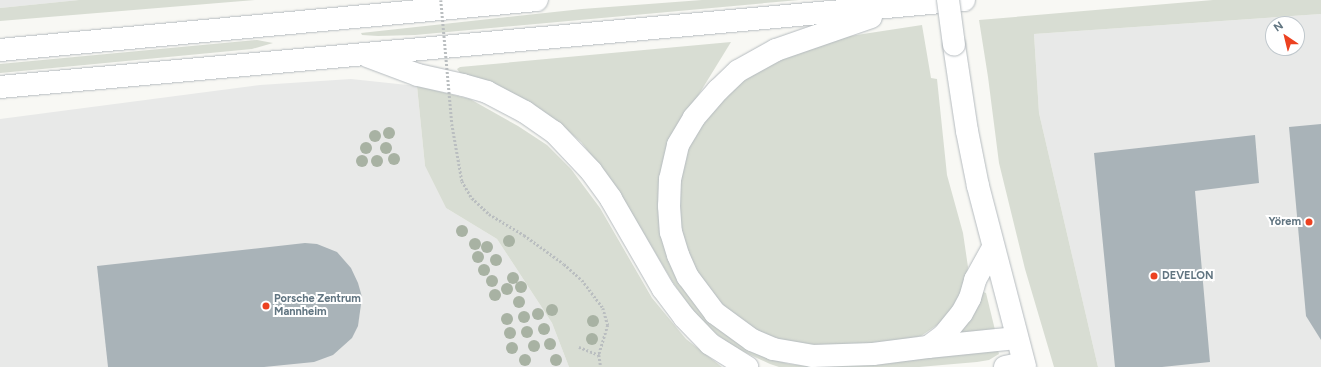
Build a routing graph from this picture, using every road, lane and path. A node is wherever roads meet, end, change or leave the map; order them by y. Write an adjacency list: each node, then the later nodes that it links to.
1 (441, 0): 13 (path, bridge)
2 (537, 0): 6 (main road)
3 (948, 0): 9 (main road, bridge)
4 (964, 0): 5 (main road)
5 (902, 6): 7 (main road); 12 (main road)
6 (0, 50)
7 (362, 54): 8 (main road); 16 (main road)
8 (0, 87)
9 (993, 246): 10 (main road); 12 (main road)
10 (1017, 338): 12 (main road); 14 (main road)
11 (579, 347): 13 (path)
12 (928, 347)
13 (598, 355): 15 (path)
14 (1018, 366)
15 (601, 367)
16 (747, 367)

